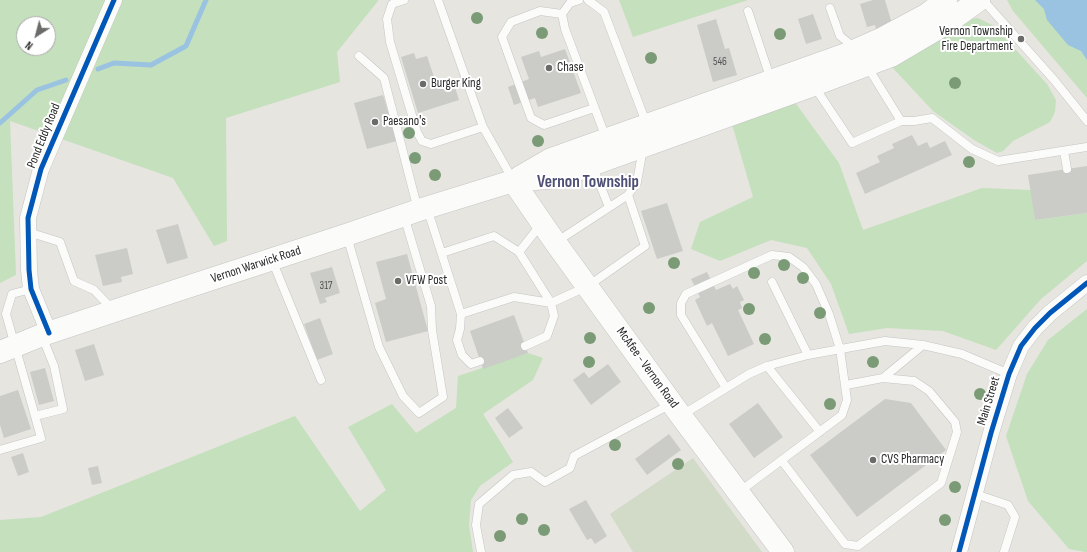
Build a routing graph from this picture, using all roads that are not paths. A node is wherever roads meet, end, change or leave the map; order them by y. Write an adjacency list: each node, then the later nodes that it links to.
1 (114, 0): 31 (street, Pond Eddy Road)
2 (404, 0): 19 (lane)
3 (438, 0): 19 (lane)
4 (579, 0): 11 (lane)
5 (588, 0): 20 (lane)
6 (946, 0): 13 (main road)
7 (978, 0): 13 (main road)
8 (983, 0): 18 (lane)
9 (830, 8): 13 (lane)
10 (748, 11): 14 (lane)
11 (562, 14): 16 (lane); 16 (lane)
12 (359, 56): 29 (lane)
13 (862, 57): 14 (main road); 15 (main road); 17 (lane)
14 (771, 81): 20 (main road)
15 (814, 85): 17 (lane); 20 (main road)
16 (594, 108): 21 (lane)
17 (901, 121): 23 (lane)
18 (1087, 121)
19 (483, 127): 26 (lane)
20 (645, 136): 21 (main road); 24 (main road); 27 (lane)
21 (606, 140): 26 (main road)
22 (1087, 147): 23 (lane)
23 (1064, 151): 25 (lane)
24 (592, 164): 26 (main road); 28 (lane)
25 (1067, 169)
26 (514, 181): 29 (main road, Vernon Warwick Road); 30 (main road, McAfee - Vernon Road)
27 (628, 195): 28 (lane); 39 (lane)
28 (609, 207): 33 (lane)
29 (417, 211): 32 (main road, Vernon Warwick Road); 32 (lane); 34 (lane)
30 (542, 222): 33 (main road, McAfee - Vernon Road); 35 (lane)
31 (28, 232): 40 (street, Pond Eddy Road); 42 (lane)
32 (346, 235): 36 (main road, Vernon Warwick Road)
33 (555, 242): 39 (main road, McAfee - Vernon Road)
34 (442, 252): 35 (lane); 43 (lane)
35 (519, 252): 41 (lane)
36 (272, 259): 42 (main road, Vernon Warwick Road); 54 (lane)
37 (772, 282): 49 (lane)
38 (1087, 283): 52 (street, Main Street)
39 (588, 286): 41 (lane); 57 (main road, McAfee - Vernon Road)
40 (31, 289): 44 (street, Pond Eddy Road); 47 (lane)
41 (551, 303): 43 (lane); 46 (lane)
42 (114, 310): 44 (main road, Vernon Warwick Road)
43 (462, 314): 50 (lane)
44 (46, 334): 47 (main road, Vernon Warwick Road); 58 (lane)
45 (923, 345): 48 (lane); 52 (lane); 53 (lane)
46 (525, 346)
47 (8, 349): 58 (lane)
48 (840, 349): 49 (lane); 55 (lane); 56 (lane)
49 (808, 355): 51 (lane)
50 (480, 361)
51 (767, 366): 56 (lane); 59 (lane)
52 (1009, 374): 63 (street, Main Street)
53 (883, 378): 55 (lane); 61 (lane)
54 (321, 380)
55 (846, 385): 59 (lane)
56 (726, 388): 57 (lane)
57 (677, 409): 62 (main road, McAfee - Vernon Road); 64 (lane)
58 (35, 416): 60 (lane)
59 (820, 432): 61 (lane)
60 (0, 450)
61 (782, 461): 62 (lane)
62 (739, 492): 65 (main road, McAfee - Vernon Road)
63 (975, 494): 66 (street, Main Street); 67 (lane)
64 (481, 552)
65 (783, 552)
66 (959, 552)
67 (1004, 552)

